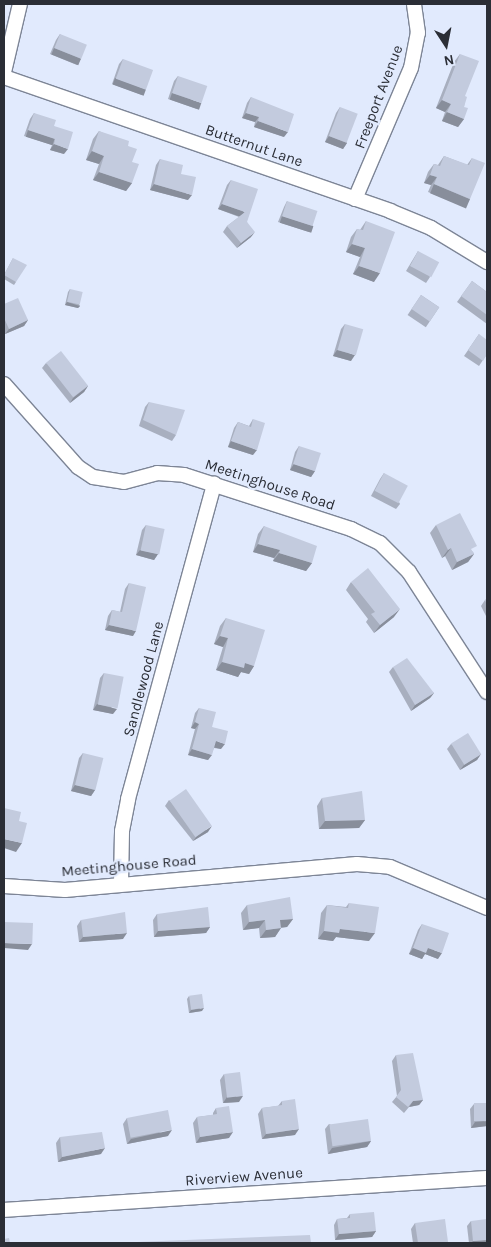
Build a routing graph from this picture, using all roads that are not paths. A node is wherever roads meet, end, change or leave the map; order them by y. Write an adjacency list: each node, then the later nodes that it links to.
1 (20, 4): 3 (street)
2 (414, 4): 5 (street, Freeport Avenue)
3 (4, 72)
4 (4, 77): 5 (street, Butternut Lane)
5 (355, 199): 6 (street, Butternut Lane)
6 (487, 262)
7 (4, 384): 8 (street, Meetinghouse Road)
8 (214, 484): 9 (street, Meetinghouse Road); 10 (street, Sandlewood Lane)
9 (487, 692)
10 (122, 884): 11 (street, Meetinghouse Road); 12 (street, Meetinghouse Road)
11 (4, 886)
12 (487, 908)
13 (487, 1178): 14 (street, Riverview Avenue)
14 (4, 1210)

